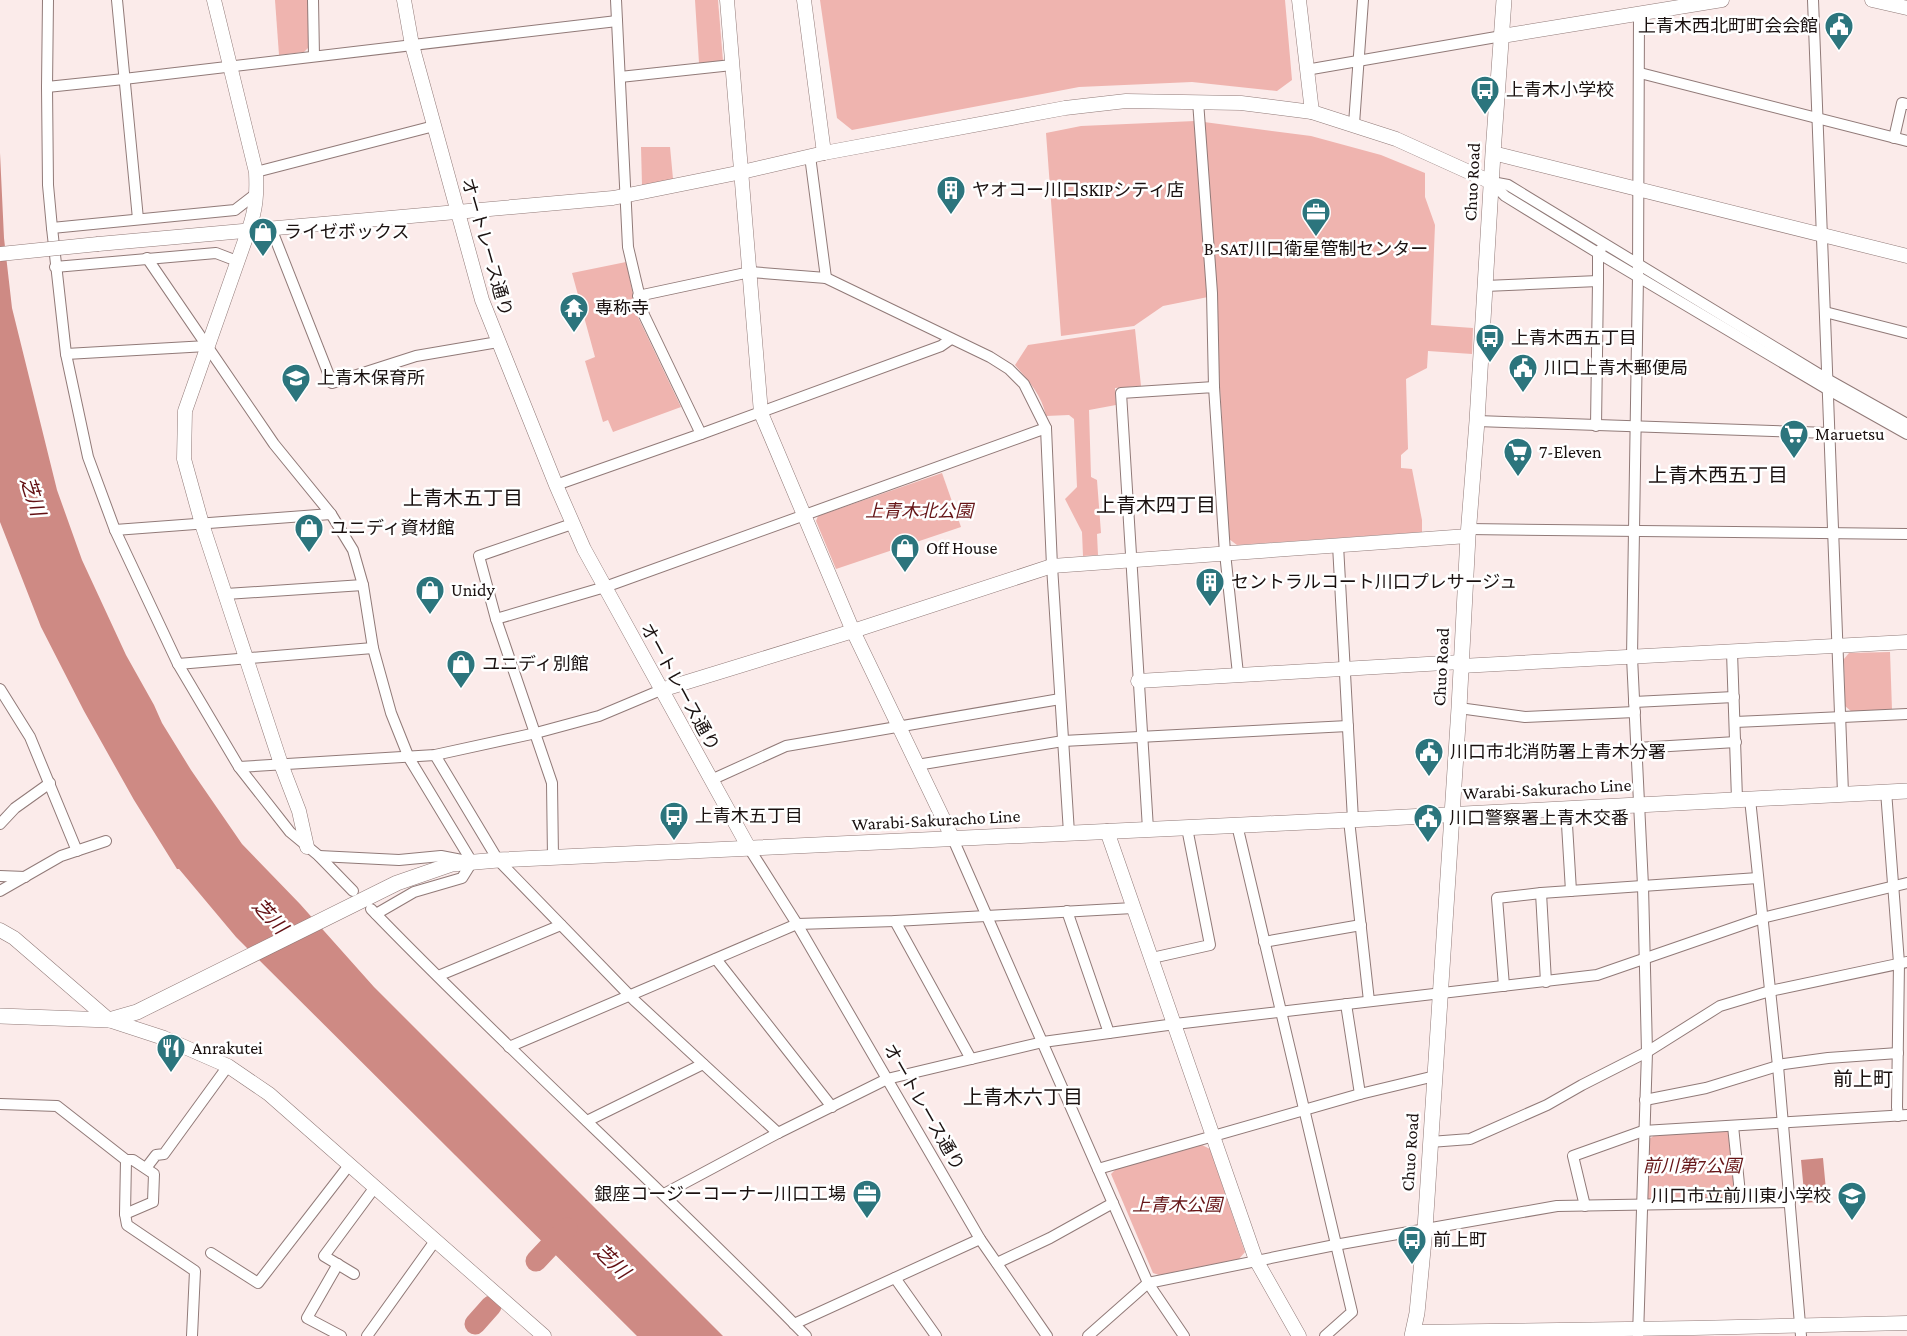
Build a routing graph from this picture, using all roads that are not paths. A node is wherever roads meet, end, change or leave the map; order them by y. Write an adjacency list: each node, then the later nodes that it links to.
1 (48, 0): 28 (street)
2 (117, 0): 27 (street)
3 (214, 0): 23 (street)
4 (313, 0): 20 (street)
5 (404, 0): 19 (street, オートレース通り)
6 (616, 0): 17 (street)
7 (727, 0): 22 (street)
8 (804, 0): 37 (street)
9 (1299, 0): 24 (street)
10 (1363, 0): 21 (street)
11 (1504, 0): 18 (main road, Chuo Road)
12 (1722, 0): 16 (street)
13 (1813, 0): 32 (street)
14 (1872, 0): 15 (street)
15 (1907, 8)
16 (1639, 13): 18 (street); 25 (street)
17 (617, 21): 19 (street); 26 (street)
18 (1502, 36): 21 (street); 38 (main road, Chuo Road)
19 (412, 45): 20 (street); 34 (street, オートレース通り)
20 (314, 56): 23 (street)
21 (1360, 61): 24 (street); 33 (street)
22 (732, 65): 26 (street); 41 (street)
23 (231, 66): 27 (street); 40 (street)
24 (1306, 70): 31 (street)
25 (1640, 73): 32 (street); 43 (street)
26 (620, 77): 45 (street)
27 (124, 79): 28 (street); 47 (street)
28 (47, 87): 48 (street)
29 (1198, 101): 31 (street); 37 (street); 71 (street)
30 (1907, 104): 35 (street)
31 (1312, 112): 33 (street)
32 (1817, 119): 35 (street); 51 (street)
33 (1354, 124): 42 (street)
34 (434, 126): 40 (street); 46 (street, オートレース通り)
35 (1894, 138): 36 (street)
36 (1907, 141)
37 (824, 153): 39 (street)
38 (1493, 153): 42 (main road, Chuo Road); 43 (street)
39 (810, 156): 41 (street); 60 (street)
40 (256, 172): 44 (street)
41 (742, 172): 45 (street); 59 (street)
42 (1491, 182): 52 (street); 62 (main road, Chuo Road)
43 (1638, 188): 51 (street); 58 (street)
44 (257, 193): 47 (street); 50 (street)
45 (626, 196): 46 (street); 63 (street)
46 (457, 210): 49 (street); 67 (street, オートレース通り)
47 (138, 219): 48 (street)
48 (52, 228): 57 (street)
49 (271, 228): 50 (street); 67 (street)
50 (249, 230): 53 (street, bridge); 56 (street)
51 (1822, 235): 54 (street); 64 (street)
52 (1601, 248): 58 (street); 61 (street)
53 (0, 254)
54 (1907, 256)
55 (147, 258): 56 (street); 57 (street); 68 (street)
56 (237, 261): 68 (street)
57 (56, 267): 69 (street)
58 (1638, 270): 70 (street); 75 (street)
59 (750, 272): 60 (street); 63 (street); 72 (street)
60 (826, 278): 66 (street)
61 (1598, 281): 62 (street); 74 (street)
62 (1485, 286): 73 (main road, Chuo Road)
63 (638, 296): 79 (street)
64 (1825, 312): 65 (street); 70 (street)
65 (1907, 333)
66 (951, 339): 72 (street); 76 (street)
67 (498, 342): 80 (street, オートレース通り)
68 (207, 345): 69 (street); 81 (street); 83 (street)
69 (66, 354): 85 (street)
70 (1827, 384): 77 (street); 78 (street)
71 (1214, 387): 91 (street); 92 (street)
72 (761, 413): 79 (street); 82 (street)
73 (1477, 421): 74 (street); 86 (main road, Chuo Road)
74 (1596, 426): 75 (street)
75 (1636, 427): 78 (street); 87 (street)
76 (1046, 428): 82 (street); 93 (street)
77 (1905, 428)
78 (1829, 433): 88 (street)
79 (701, 434): 80 (street)
80 (556, 485): 84 (street, オートレース通り)
81 (331, 514): 83 (street); 94 (street)
82 (804, 515): 95 (street); 98 (street)
83 (202, 524): 85 (street); 96 (street)
84 (572, 525): 95 (street, オートレース通り); 97 (street)
85 (115, 530): 105 (street)
86 (1468, 532): 87 (street); 90 (street); 106 (main road, Chuo Road)
87 (1634, 532): 88 (street); 103 (street)
88 (1832, 534): 89 (street); 100 (street)
89 (1907, 534)
90 (1338, 545): 91 (street); 107 (street)
91 (1225, 553): 92 (street); 108 (street)
92 (1132, 560): 93 (street); 109 (street)
93 (1052, 566): 98 (street); 113 (street)
94 (363, 585): 96 (street); 101 (street)
95 (605, 587): 97 (street); 111 (street, オートレース通り)
96 (226, 594): 104 (street)
97 (496, 619): 121 (street)
98 (853, 631): 111 (street); 119 (street)
99 (1907, 642): 100 (street)
100 (1836, 646): 102 (street); 117 (street)
101 (373, 648): 104 (street); 127 (street)
102 (1732, 652): 103 (street); 112 (street)
103 (1632, 657): 106 (street); 114 (street)
104 (247, 658): 105 (street); 128 (street)
105 (178, 664): 130 (street)
106 (1461, 664): 107 (street); 115 (main road, Chuo Road)
107 (1346, 668): 108 (street); 120 (street)
108 (1238, 674): 109 (street)
109 (1138, 681): 122 (street)
110 (0, 689): 132 (street)
111 (661, 690): 121 (street); 131 (street, オートレース通り)
112 (1734, 697): 114 (street); 118 (street)
113 (1060, 699): 119 (street); 123 (street)
114 (1634, 707): 115 (street); 125 (street)
115 (1459, 708): 139 (main road, Chuo Road)
116 (1907, 714): 117 (street)
117 (1839, 717): 118 (street); 135 (street)
118 (1735, 722): 124 (street)
119 (899, 725): 129 (street); 131 (street)
120 (1348, 726): 122 (street); 140 (street)
121 (536, 733): 126 (street); 153 (street)
122 (1142, 737): 123 (street); 144 (street)
123 (1063, 741): 129 (street); 146 (street)
124 (1736, 742): 125 (street); 136 (street)
125 (1636, 748): 137 (street)
126 (435, 755): 127 (street); 154 (street)
127 (409, 758): 128 (street); 155 (street)
128 (281, 764): 130 (street); 149 (street)
129 (917, 765): 147 (street)
130 (239, 767): 149 (street)
131 (711, 780): 150 (street, オートレース通り)
132 (50, 783): 141 (street); 151 (street)
133 (1907, 791): 134 (main road, Warabi-Sakuracho Line)
134 (1886, 792): 135 (main road, Warabi-Sakuracho Line); 161 (street)
135 (1842, 793): 136 (main road, Warabi-Sakuracho Line)
136 (1744, 799): 137 (main road, Warabi-Sakuracho Line); 158 (street)
137 (1640, 804): 138 (main road, Warabi-Sakuracho Line); 160 (street)
138 (1566, 808): 139 (main road, Warabi-Sakuracho Line); 164 (street)
139 (1451, 813): 140 (main road, Warabi-Sakuracho Line); 184 (main road, Chuo Road)
140 (1351, 820): 142 (main road, Warabi-Sakuracho Line); 173 (street)
141 (0, 824)
142 (1237, 825): 143 (main road, Warabi-Sakuracho Line); 175 (street)
143 (1187, 828): 144 (main road, Warabi-Sakuracho Line); 177 (street)
144 (1148, 829): 145 (main road, Warabi-Sakuracho Line)
145 (1107, 831): 146 (main road, Warabi-Sakuracho Line); 166 (street)
146 (1069, 833): 147 (main road, Warabi-Sakuracho Line)
147 (953, 839): 150 (main road, Warabi-Sakuracho Line); 168 (street)
148 (106, 841): 151 (street)
149 (307, 847): 152 (street)
150 (749, 848): 153 (main road, Warabi-Sakuracho Line); 171 (street, オートレース通り)
151 (77, 851): 157 (street)
152 (319, 856): 155 (street); 163 (street)
153 (554, 858): 154 (main road, Warabi-Sakuracho Line)
154 (498, 860): 155 (main road, Warabi-Sakuracho Line); 172 (street)
155 (472, 862): 180 (street); 190 (main road, Warabi-Sakuracho Line)
156 (0, 876): 157 (street)
157 (25, 877): 162 (street)
158 (1758, 878): 160 (street); 169 (street)
159 (1907, 883): 161 (street)
160 (1643, 886): 164 (street); 176 (street)
161 (1892, 886): 169 (street); 179 (street)
162 (0, 891)
163 (353, 891)
164 (1571, 891): 165 (street)
165 (1541, 893): 181 (street); 182 (street)
166 (1133, 908): 167 (street); 177 (street)
167 (1066, 911): 168 (street); 192 (street)
168 (987, 915): 170 (street); 193 (street)
169 (1762, 918): 176 (street); 183 (street)
170 (895, 921): 171 (street); 197 (street)
171 (797, 924): 178 (street); 202 (street, オートレース通り)
172 (561, 925): 180 (street); 185 (street)
173 (1361, 925): 175 (street); 186 (street)
174 (0, 930): 190 (street)
175 (1264, 942): 188 (street)
176 (1645, 957): 181 (street); 195 (street)
177 (1152, 958): 191 (street)
178 (717, 959): 185 (street); 206 (street)
179 (1903, 962): 183 (street); 196 (street)
180 (438, 976): 194 (street)
181 (1546, 982): 182 (street)
182 (1504, 986): 184 (street)
183 (1770, 992): 195 (street); 200 (street)
184 (1440, 994): 186 (street); 201 (main road, Chuo Road)
185 (631, 996): 194 (street); 198 (street)
186 (1369, 1001): 187 (street)
187 (1346, 1004): 188 (street); 203 (street)
188 (1280, 1012): 191 (street); 207 (street)
189 (0, 1016): 190 (main road, Warabi-Sakuracho Line)
190 (109, 1020): 199 (street)
191 (1175, 1024): 192 (street); 214 (street)
192 (1109, 1033): 193 (street)
193 (1043, 1042): 197 (street); 219 (street)
194 (509, 1047): 209 (street)
195 (1647, 1052): 204 (street); 215 (street)
196 (1898, 1053): 200 (street); 208 (street)
197 (971, 1059): 202 (street)
198 (703, 1064): 209 (street); 213 (street)
199 (228, 1066): 217 (street); 218 (street)
200 (1778, 1066): 204 (street); 210 (street)
201 (1435, 1076): 203 (street); 215 (main road, Chuo Road)
202 (887, 1079): 206 (street); 229 (street, オートレース通り)
203 (1360, 1094): 207 (street)
204 (1645, 1100): 212 (street)
205 (0, 1104): 216 (street)
206 (832, 1107): 213 (street)
207 (1304, 1110): 214 (street); 231 (street)
208 (1903, 1115): 210 (street)
209 (587, 1121): 221 (street)
210 (1783, 1123): 211 (street); 222 (street)
211 (1733, 1126): 212 (street); 224 (street)
212 (1643, 1131): 225 (street); 226 (street)
213 (778, 1133): 221 (street)
214 (1214, 1137): 219 (street); 233 (street)
215 (1430, 1142): 228 (main road, Chuo Road)
216 (126, 1160): 218 (street); 227 (street)
217 (350, 1164): 220 (street); 232 (street)
218 (146, 1168): 227 (street)
219 (1098, 1169): 223 (street)
220 (375, 1187): 230 (street); 235 (street)
221 (664, 1194): 240 (street)
222 (1790, 1202): 224 (street); 241 (street)
223 (1113, 1203): 234 (street); 238 (street)
224 (1741, 1203): 226 (street)
225 (1585, 1206): 226 (street); 228 (street)
226 (1642, 1206): 243 (street)
227 (125, 1214): 246 (street)
228 (1425, 1229): 231 (street); 244 (main road, Chuo Road)
229 (980, 1239): 234 (street, オートレース通り); 237 (street)
230 (435, 1241): 245 (street); 248 (street)
231 (1335, 1245): 233 (street); 255 (street)
232 (211, 1253)
233 (1256, 1260): 238 (street); 254 (street)
234 (996, 1263): 251 (street, オートレース通り)
235 (338, 1264): 236 (street); 247 (street)
236 (354, 1274)
237 (895, 1278): 240 (street); 250 (street)
238 (1148, 1283): 252 (street); 253 (street)
239 (1907, 1323): 241 (street)
240 (794, 1324): 249 (street)
241 (1801, 1331): 243 (street)
242 (1532, 1333): 243 (street); 244 (street)
243 (1638, 1333)
244 (1413, 1334)
245 (370, 1335)
246 (192, 1336)
247 (341, 1336)
248 (544, 1336)
249 (806, 1336)
250 (936, 1336)
251 (1047, 1336)
252 (1088, 1336)
253 (1184, 1336)
254 (1299, 1336)
255 (1325, 1336)

